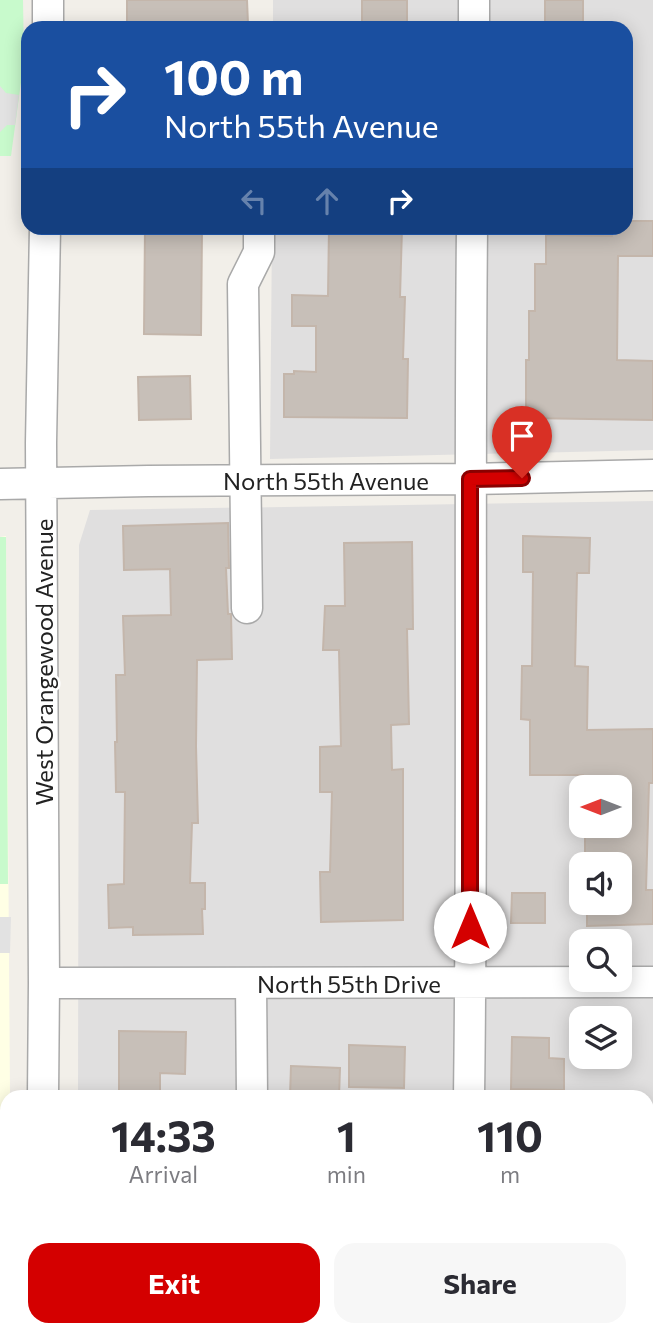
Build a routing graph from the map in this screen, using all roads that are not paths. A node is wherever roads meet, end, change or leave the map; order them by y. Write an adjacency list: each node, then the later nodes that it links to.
1 (48, 0): 3 (street)
2 (474, 0): 4 (street)
3 (48, 21)
4 (474, 21)
5 (45, 235): 12 (street, West Orangewood Avenue)
6 (259, 235): 10 (street)
7 (472, 235): 9 (street)
8 (653, 475): 9 (street, North 55th Avenue)
9 (470, 479): 10 (street, North 55th Avenue); 14 (street)
10 (245, 481): 12 (street, North 55th Avenue); 13 (street)
11 (0, 484): 12 (street, North 55th Avenue)
12 (41, 484): 17 (street, West Orangewood Avenue)
13 (247, 608)
14 (470, 982): 15 (street, North 55th Drive); 16 (street, North 55th Drive); 20 (street)
15 (653, 982)
16 (251, 983): 17 (street, North 55th Drive); 19 (street)
17 (44, 984): 18 (street, West Orangewood Avenue)
18 (43, 1090)
19 (252, 1090)
20 (468, 1090)

